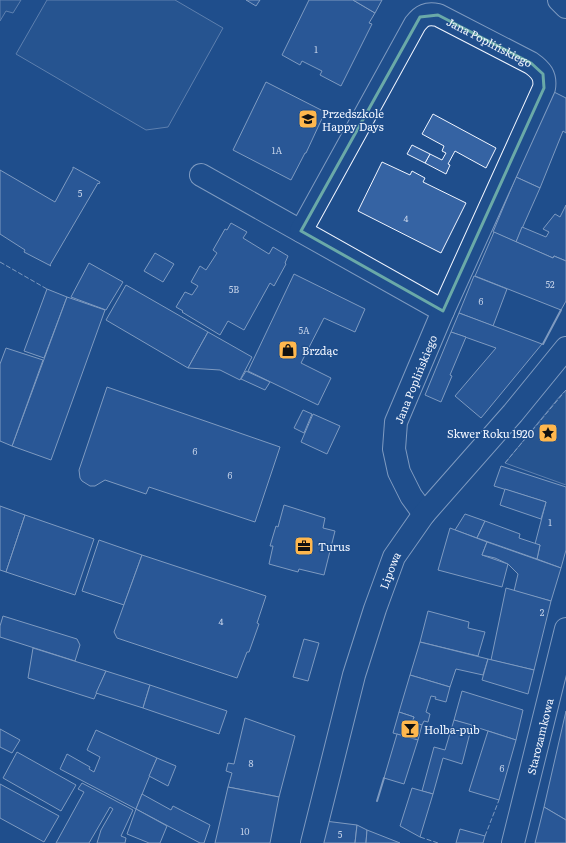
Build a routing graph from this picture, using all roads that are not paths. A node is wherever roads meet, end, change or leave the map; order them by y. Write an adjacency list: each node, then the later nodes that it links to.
1 (559, 0): 2 (street)
2 (566, 7)
3 (200, 175): 4 (street)
4 (301, 231): 5 (street); 5 (street, Jana Poplińskiego)
5 (443, 311): 7 (street, Jana Poplińskiego)
6 (562, 355): 7 (street, Lipowa)
7 (424, 514): 9 (street, Lipowa)
8 (566, 629): 10 (street, Starozamkowa)
9 (312, 843)
10 (513, 843)

